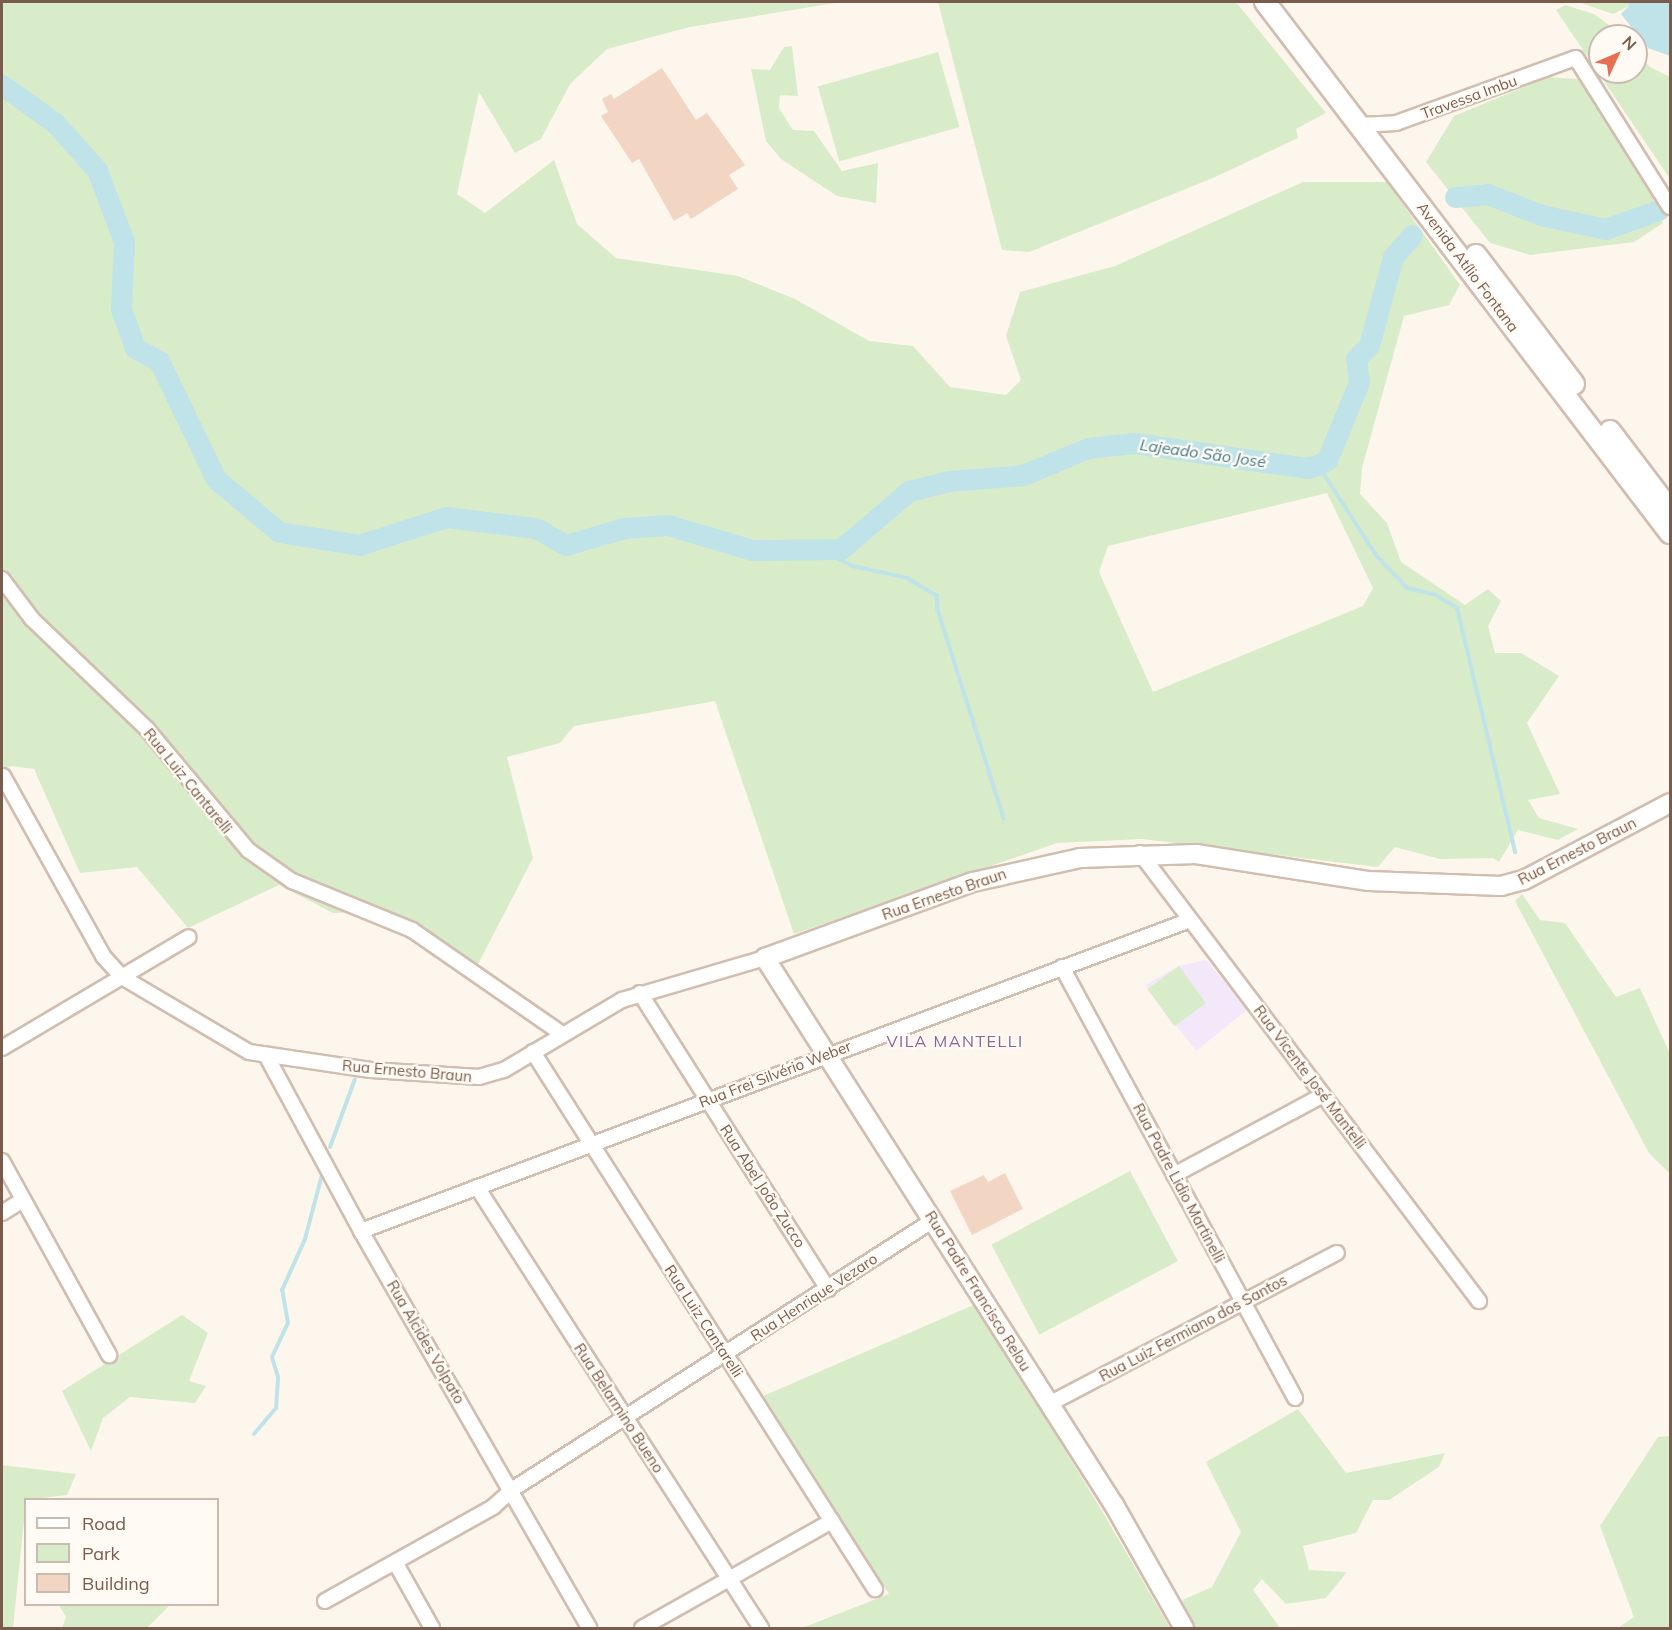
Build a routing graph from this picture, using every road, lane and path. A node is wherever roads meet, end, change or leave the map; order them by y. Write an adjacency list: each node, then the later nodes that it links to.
1 (1265, 2): 3 (main road, Avenida Atílio Fontana)
2 (1281, 2): 3 (main road, Avenida Atílio Fontana)
3 (1368, 125): 4 (street, Travessa Imbu); 5 (main road, Avenida Atílio Fontana); 6 (main road, Avenida Atílio Fontana)
4 (1671, 207)
5 (1671, 510)
6 (1671, 533)
7 (2, 579): 17 (street, Rua Luiz Cantarelli)
8 (3, 776): 15 (street, Rua Ernesto Braun)
9 (1671, 803): 10 (street, Rua Ernesto Braun)
10 (1140, 854): 11 (street, Rua Vicente José Mantelli); 13 (street, Rua Ernesto Braun)
11 (1190, 920): 14 (street, Rua Frei Silvério Weber); 22 (street, Rua Vicente José Mantelli)
12 (189, 937): 15 (street)
13 (765, 957): 16 (street, Rua Ernesto Braun); 20 (street, Rua Padre Francisco Relou)
14 (1062, 967): 20 (street, Rua Frei Silvério Weber); 26 (street, Rua Padre Lidio Martinelli)
15 (122, 977): 18 (street); 21 (street, Rua Ernesto Braun)
16 (640, 993): 17 (street, Rua Ernesto Braun); 23 (street, Rua Abel João Zucco)
17 (561, 1033): 19 (street, Rua Ernesto Braun)
18 (3, 1043)
19 (533, 1052): 21 (street, Rua Ernesto Braun); 24 (street, Rua Luiz Cantarelli)
20 (825, 1053): 23 (street, Rua Frei Silvério Weber); 30 (street, Rua Padre Francisco Relou)
21 (266, 1055): 31 (street, Rua Alcides Volpato)
22 (1323, 1095): 26 (street); 34 (street, Rua Vicente José Mantelli)
23 (708, 1100): 24 (street, Rua Frei Silvério Weber); 33 (street, Rua Abel João Zucco)
24 (592, 1144): 27 (street, Rua Frei Silvério Weber); 36 (street, Rua Luiz Cantarelli)
25 (2, 1161): 28 (street)
26 (1174, 1175): 35 (street, Rua Padre Lidio Martinelli)
27 (477, 1187): 31 (street, Rua Frei Silvério Weber); 40 (street, Rua Belarmino Bueno)
28 (23, 1200): 29 (street); 37 (street)
29 (2, 1213)
30 (933, 1220): 33 (street, Rua Henrique Vezaro); 39 (street, Rua Padre Francisco Relou)
31 (361, 1231): 41 (street, Rua Alcides Volpato)
32 (1337, 1253): 35 (street, Rua Luiz Fermiano dos Santos)
33 (828, 1288): 36 (street, Rua Henrique Vezaro)
34 (1479, 1301)
35 (1243, 1302): 38 (street, Rua Padre Lidio Martinelli); 39 (street, Rua Luiz Fermiano dos Santos)
36 (726, 1354): 40 (street, Rua Henrique Vezaro); 42 (street, Rua Luiz Cantarelli)
37 (109, 1356)
38 (1295, 1398)
39 (1049, 1404): 51 (street, Rua Padre Francisco Relou)
40 (625, 1418): 41 (street, Rua Henrique Vezaro); 44 (street, Rua Belarmino Bueno)
41 (513, 1490): 43 (street, Rua Henrique Vezaro); 48 (street, Rua Alcides Volpato)
42 (832, 1521): 44 (street); 45 (street, Rua Luiz Cantarelli)
43 (394, 1562): 46 (street, Rua Henrique Vezaro); 47 (street)
44 (729, 1580): 49 (street); 50 (street, Rua Belarmino Bueno)
45 (875, 1589)
46 (325, 1601)
47 (432, 1629)
48 (589, 1629)
49 (642, 1629)
50 (761, 1629)
51 (1184, 1629)

